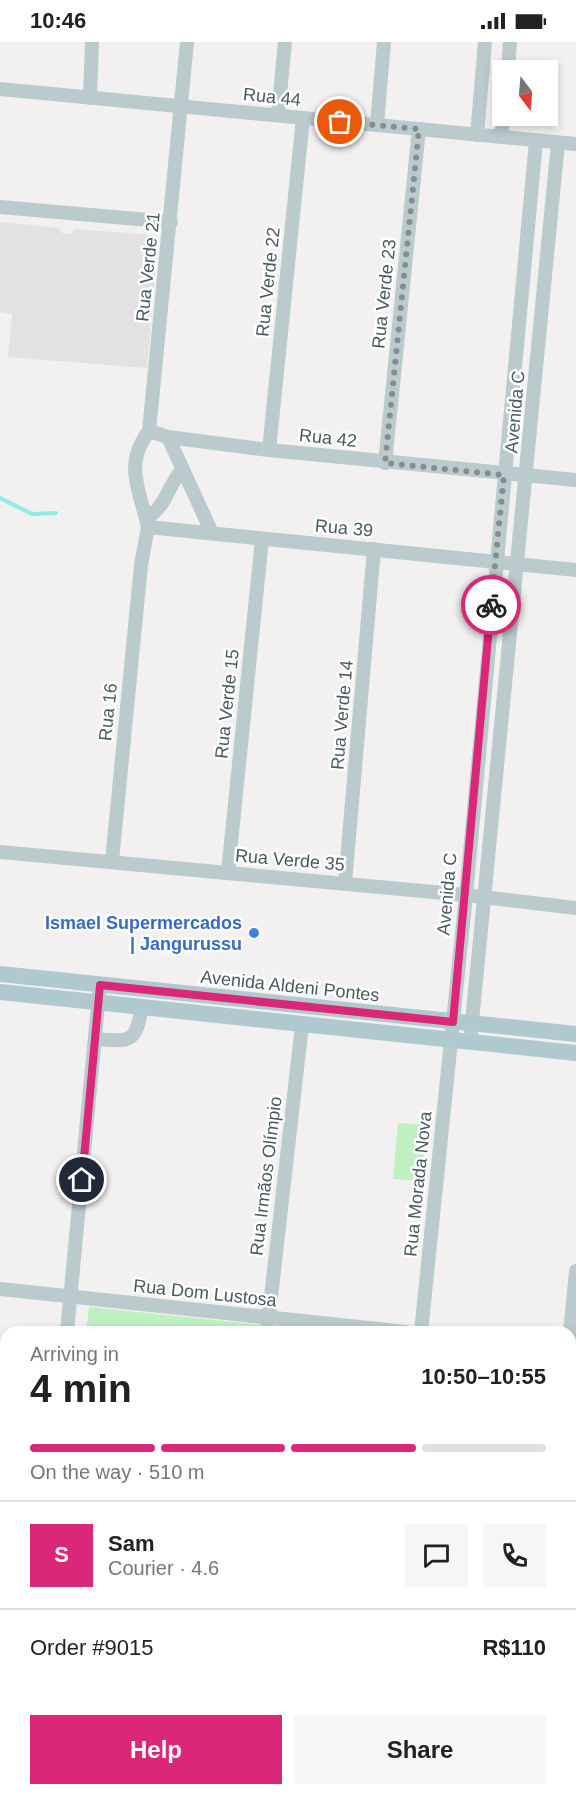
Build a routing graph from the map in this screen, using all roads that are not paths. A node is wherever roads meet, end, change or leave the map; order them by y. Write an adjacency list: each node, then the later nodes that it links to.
1 (92, 42): 9 (street)
2 (187, 42): 10 (street, Rua Verde 21)
3 (285, 42): 11 (street)
4 (384, 42): 13 (street)
5 (485, 42): 16 (street)
6 (510, 42): 7 (street)
7 (509, 60)
8 (0, 89): 9 (street, Rua 44)
9 (90, 98): 10 (street, Rua 44)
10 (180, 106): 11 (street, Rua 44); 22 (street, Rua Verde 21)
11 (278, 115): 12 (street, Rua 44)
12 (303, 118): 13 (street, Rua 44); 25 (street, Rua Verde 22)
13 (377, 125): 15 (street, Rua 44)
14 (502, 126): 17 (street)
15 (419, 129): 16 (street, Rua 44); 26 (street, Rua Verde 23)
16 (477, 135): 17 (street, Rua 44)
17 (501, 137): 18 (street, Rua 44)
18 (536, 141): 19 (street, Rua 44); 28 (street, Avenida C)
19 (558, 142): 20 (street, Rua 44); 29 (street, Avenida C)
20 (576, 144)
21 (0, 207): 22 (street)
22 (171, 222): 23 (street, Rua Verde 21)
23 (149, 432): 24 (street, Rua 42); 31 (street)
24 (168, 437): 25 (street, Rua 42); 27 (street)
25 (269, 450): 26 (street, Rua 42)
26 (385, 463): 28 (street, Rua 42)
27 (182, 470): 31 (street); 32 (street)
28 (504, 475): 29 (street, Rua 42); 35 (street, Avenida C)
29 (527, 477): 30 (street, Rua 42); 36 (street, Avenida C)
30 (576, 480)
31 (148, 522): 32 (street, Rua 39); 39 (street, Rua 16)
32 (212, 533): 33 (street, Rua 39)
33 (262, 539): 34 (street, Rua 39); 40 (street, Rua Verde 15)
34 (374, 549): 35 (street, Rua 39); 41 (street, Rua Verde 14)
35 (495, 560): 36 (street, Rua 39); 42 (street, Avenida C)
36 (518, 564): 37 (street, Rua 39); 43 (street, Avenida C)
37 (576, 570)
38 (0, 852): 39 (street, Rua Verde 35)
39 (112, 861): 40 (street, Rua Verde 35)
40 (228, 872): 41 (street, Rua Verde 35)
41 (345, 883): 42 (street, Rua Verde 35)
42 (466, 895): 43 (street, Rua Verde 35); 49 (street, Avenida C)
43 (485, 899): 44 (street, Rua Verde 35); 50 (street, Avenida C)
44 (576, 908)
45 (0, 974): 47 (main road, Avenida Aldeni Pontes)
46 (0, 992): 47 (main road, Avenida Aldeni Pontes)
47 (99, 993): 48 (main road, Avenida Aldeni Pontes); 49 (main road, Avenida Aldeni Pontes); 53 (street)
48 (142, 1006): 51 (main road, Avenida Aldeni Pontes); 53 (street)
49 (453, 1022): 50 (main road, Avenida Aldeni Pontes); 54 (street, Avenida C)
50 (472, 1024): 52 (main road, Avenida Aldeni Pontes); 55 (street, Avenida C)
51 (302, 1025): 54 (main road, Avenida Aldeni Pontes); 60 (street, Rua Irmãos Olímpio)
52 (576, 1034)
53 (95, 1039): 59 (street)
54 (451, 1040): 55 (main road, Avenida Aldeni Pontes); 63 (street, Rua Morada Nova)
55 (471, 1042): 56 (main road, Avenida Aldeni Pontes)
56 (576, 1053)
57 (576, 1271): 64 (street)
58 (0, 1289): 59 (street, Rua Dom Lustosa)
59 (71, 1297): 60 (street, Rua Dom Lustosa); 61 (street)
60 (267, 1325): 62 (street, Rua Dom Lustosa)
61 (69, 1326)
62 (287, 1326)
63 (422, 1326)
64 (571, 1326)

